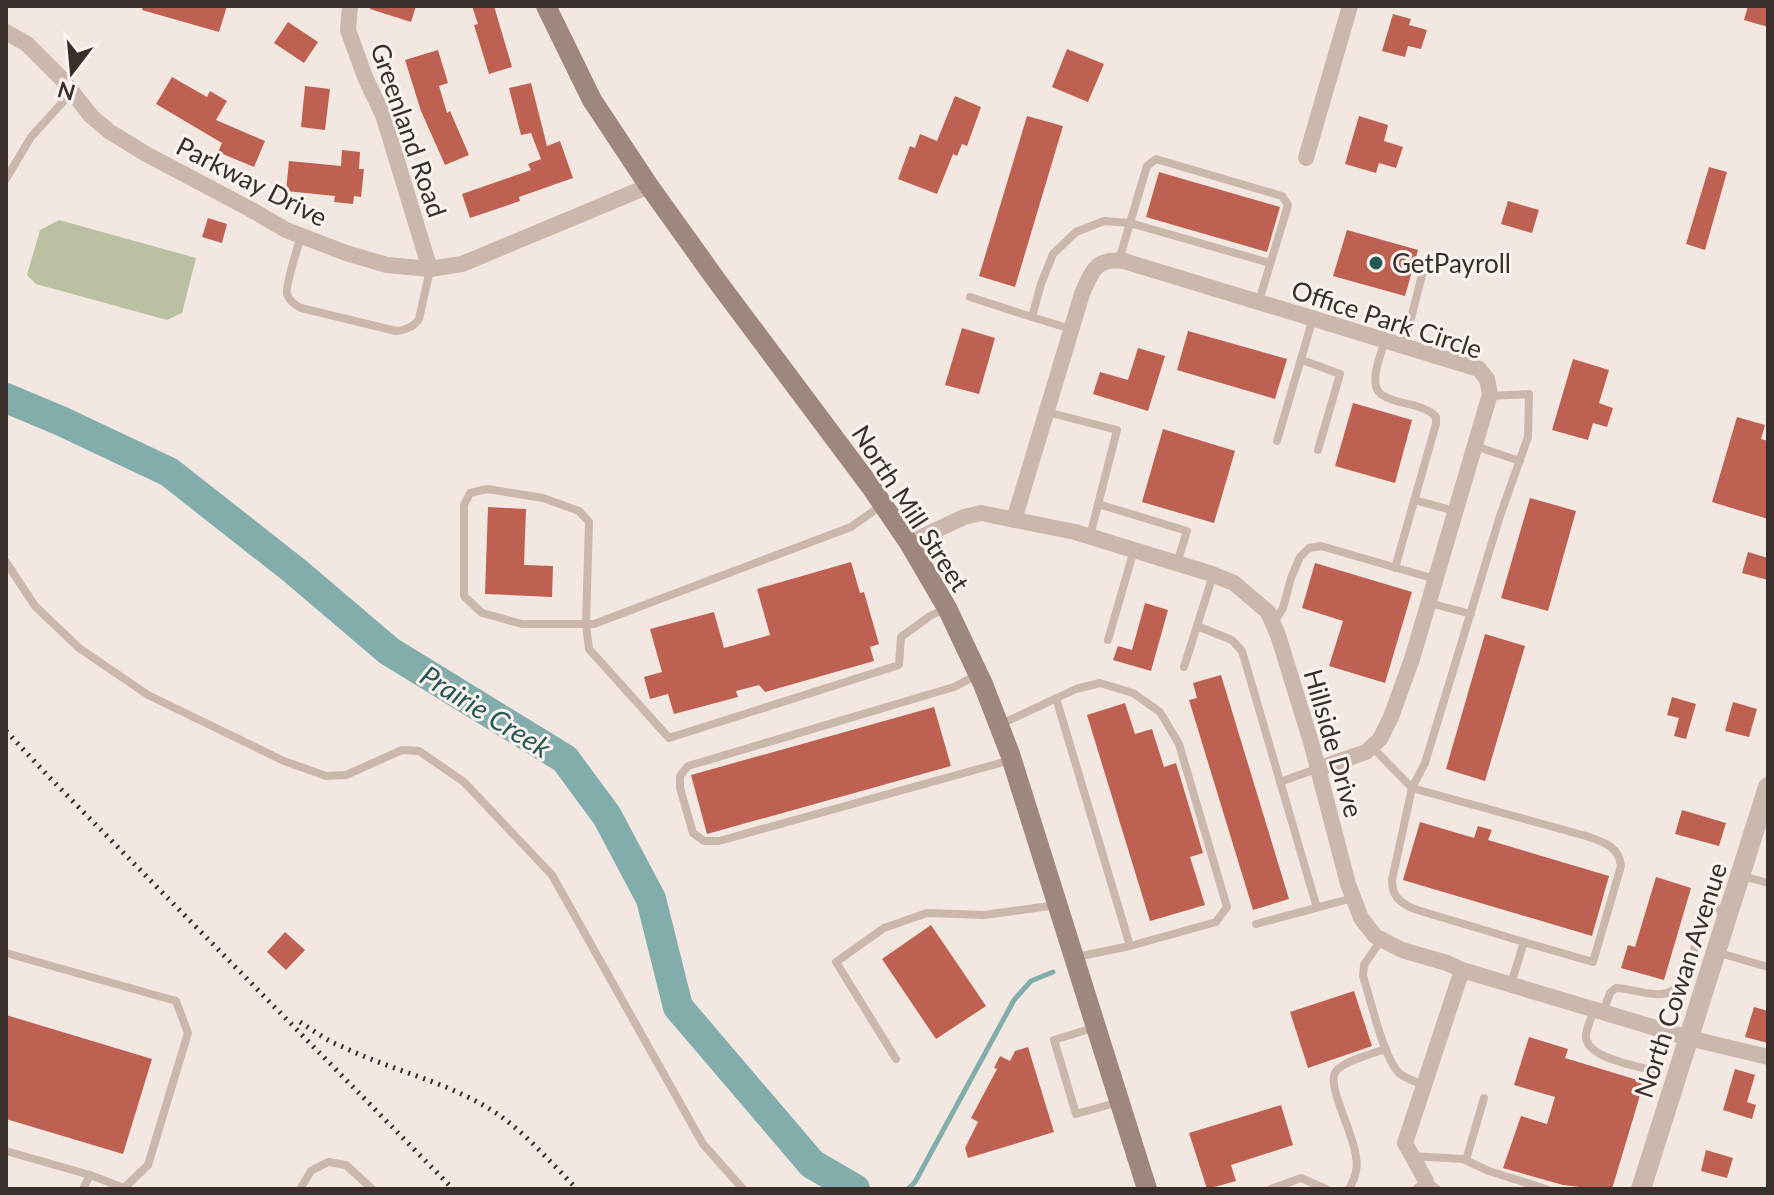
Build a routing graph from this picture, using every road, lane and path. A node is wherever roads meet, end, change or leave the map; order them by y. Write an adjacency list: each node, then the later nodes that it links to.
1 (350, 6): 14 (street, Greenland Road)
2 (546, 6): 8 (main road, North Mill Street)
3 (1350, 6): 6 (street)
4 (6, 32): 5 (street, Parkway Drive)
5 (72, 92): 7 (lane); 10 (street, Parkway Drive)
6 (1306, 158)
7 (6, 179)
8 (649, 186): 14 (street, Parkway Drive); 30 (main road, North Mill Street)
9 (1130, 223): 11 (lane); 12 (lane); 12 (lane); 17 (lane)
10 (301, 236): 14 (street, Parkway Drive); 14 (lane)
11 (1119, 261): 16 (street, Office Park Circle); 19 (street)
12 (1270, 263): 16 (lane)
13 (1425, 263): 21 (lane)
14 (430, 269)
15 (970, 297): 17 (lane)
16 (1259, 302): 18 (street, Office Park Circle)
17 (1032, 317): 19 (lane)
18 (1313, 318): 20 (street, Office Park Circle); 22 (lane)
19 (1071, 329): 24 (street)
20 (1385, 340): 21 (street, Office Park Circle); 29 (lane)
21 (1404, 346): 23 (street, Office Park Circle)
22 (1302, 360): 25 (lane); 27 (lane)
23 (1490, 396): 26 (street, Office Park Circle); 28 (lane)
24 (1047, 412): 31 (lane); 33 (street)
25 (1277, 441)
26 (1475, 446): 28 (lane); 32 (street, Office Park Circle)
27 (1318, 450)
28 (1520, 461): 44 (lane)
29 (1414, 500): 32 (lane); 39 (lane)
30 (883, 504): 35 (main road, North Mill Street); 46 (lane)
31 (1098, 504): 34 (lane); 38 (lane)
32 (1456, 511): 41 (street, Office Park Circle)
33 (1014, 520): 34 (street, Hillside Drive); 35 (street, Hillside Drive)
34 (1090, 536): 36 (street, Hillside Drive)
35 (909, 543): 43 (main road, North Mill Street)
36 (1134, 550): 38 (street, Hillside Drive); 48 (lane)
37 (6, 562): 95 (lane)
38 (1177, 563): 40 (street, Hillside Drive)
39 (1395, 568): 41 (lane); 45 (lane)
40 (1213, 575): 45 (street, Hillside Drive); 47 (lane)
41 (1436, 579): 42 (street, Office Park Circle)
42 (1429, 603): 44 (lane); 53 (street, Office Park Circle)
43 (947, 608): 46 (lane); 50 (main road, North Mill Street)
44 (1471, 614): 58 (lane)
45 (1273, 623): 55 (street, Hillside Drive)
46 (586, 624): 46 (lane)
47 (1197, 626): 49 (lane); 56 (lane)
48 (1108, 640)
49 (1184, 667)
50 (978, 675): 52 (main road, North Mill Street); 54 (lane)
51 (1056, 698): 52 (lane); 69 (lane); 69 (lane)
52 (999, 725): 54 (main road, North Mill Street)
53 (1372, 747): 55 (street); 58 (lane)
54 (1012, 760): 63 (main road, North Mill Street)
55 (1317, 769): 56 (lane); 62 (street, Hillside Drive)
56 (1280, 782): 64 (lane)
57 (1768, 787): 59 (street, North Cowan Avenue)
58 (1412, 788): 68 (lane); 68 (lane)
59 (1762, 828): 60 (street, North Cowan Avenue)
60 (1740, 875): 61 (lane); 65 (street, North Cowan Avenue)
61 (1768, 883)
62 (1353, 898): 64 (lane); 67 (street, Hillside Drive)
63 (1058, 905): 72 (main road, North Mill Street); 81 (lane)
64 (1317, 908): 66 (lane)
65 (1728, 913): 70 (street, North Cowan Avenue); 76 (lane)
66 (1256, 924)
67 (1381, 940): 74 (street); 79 (lane)
68 (1524, 942): 75 (lane)
69 (1130, 946): 72 (lane)
70 (1716, 952): 73 (lane); 78 (street, North Cowan Avenue)
71 (6, 953): 91 (lane)
72 (1074, 957): 77 (main road, North Mill Street)
73 (1768, 967)
74 (1462, 970): 75 (street); 83 (street)
75 (1511, 984): 76 (street)
76 (1598, 1010): 78 (street); 82 (lane)
77 (1096, 1027): 85 (main road, North Mill Street); 85 (lane)
78 (1689, 1038): 80 (street); 101 (street, North Cowan Avenue)
79 (1386, 1049): 83 (lane); 99 (lane)
80 (1768, 1057)
81 (896, 1059)
82 (1655, 1071)
83 (1424, 1085): 87 (street)
84 (1484, 1098): 88 (lane)
85 (1120, 1102): 96 (main road, North Mill Street)
86 (6, 1151): 89 (lane)
87 (1412, 1156): 88 (lane); 90 (street)
88 (1466, 1160): 100 (lane)
89 (90, 1175): 91 (lane); 92 (lane)
90 (1426, 1186)
91 (124, 1188)
92 (83, 1189)
93 (300, 1189): 94 (lane)
94 (372, 1189)
95 (743, 1189)
96 (1147, 1189)
97 (1271, 1189): 98 (lane)
98 (1326, 1189)
99 (1349, 1189)
100 (1546, 1189)
101 (1642, 1189)

